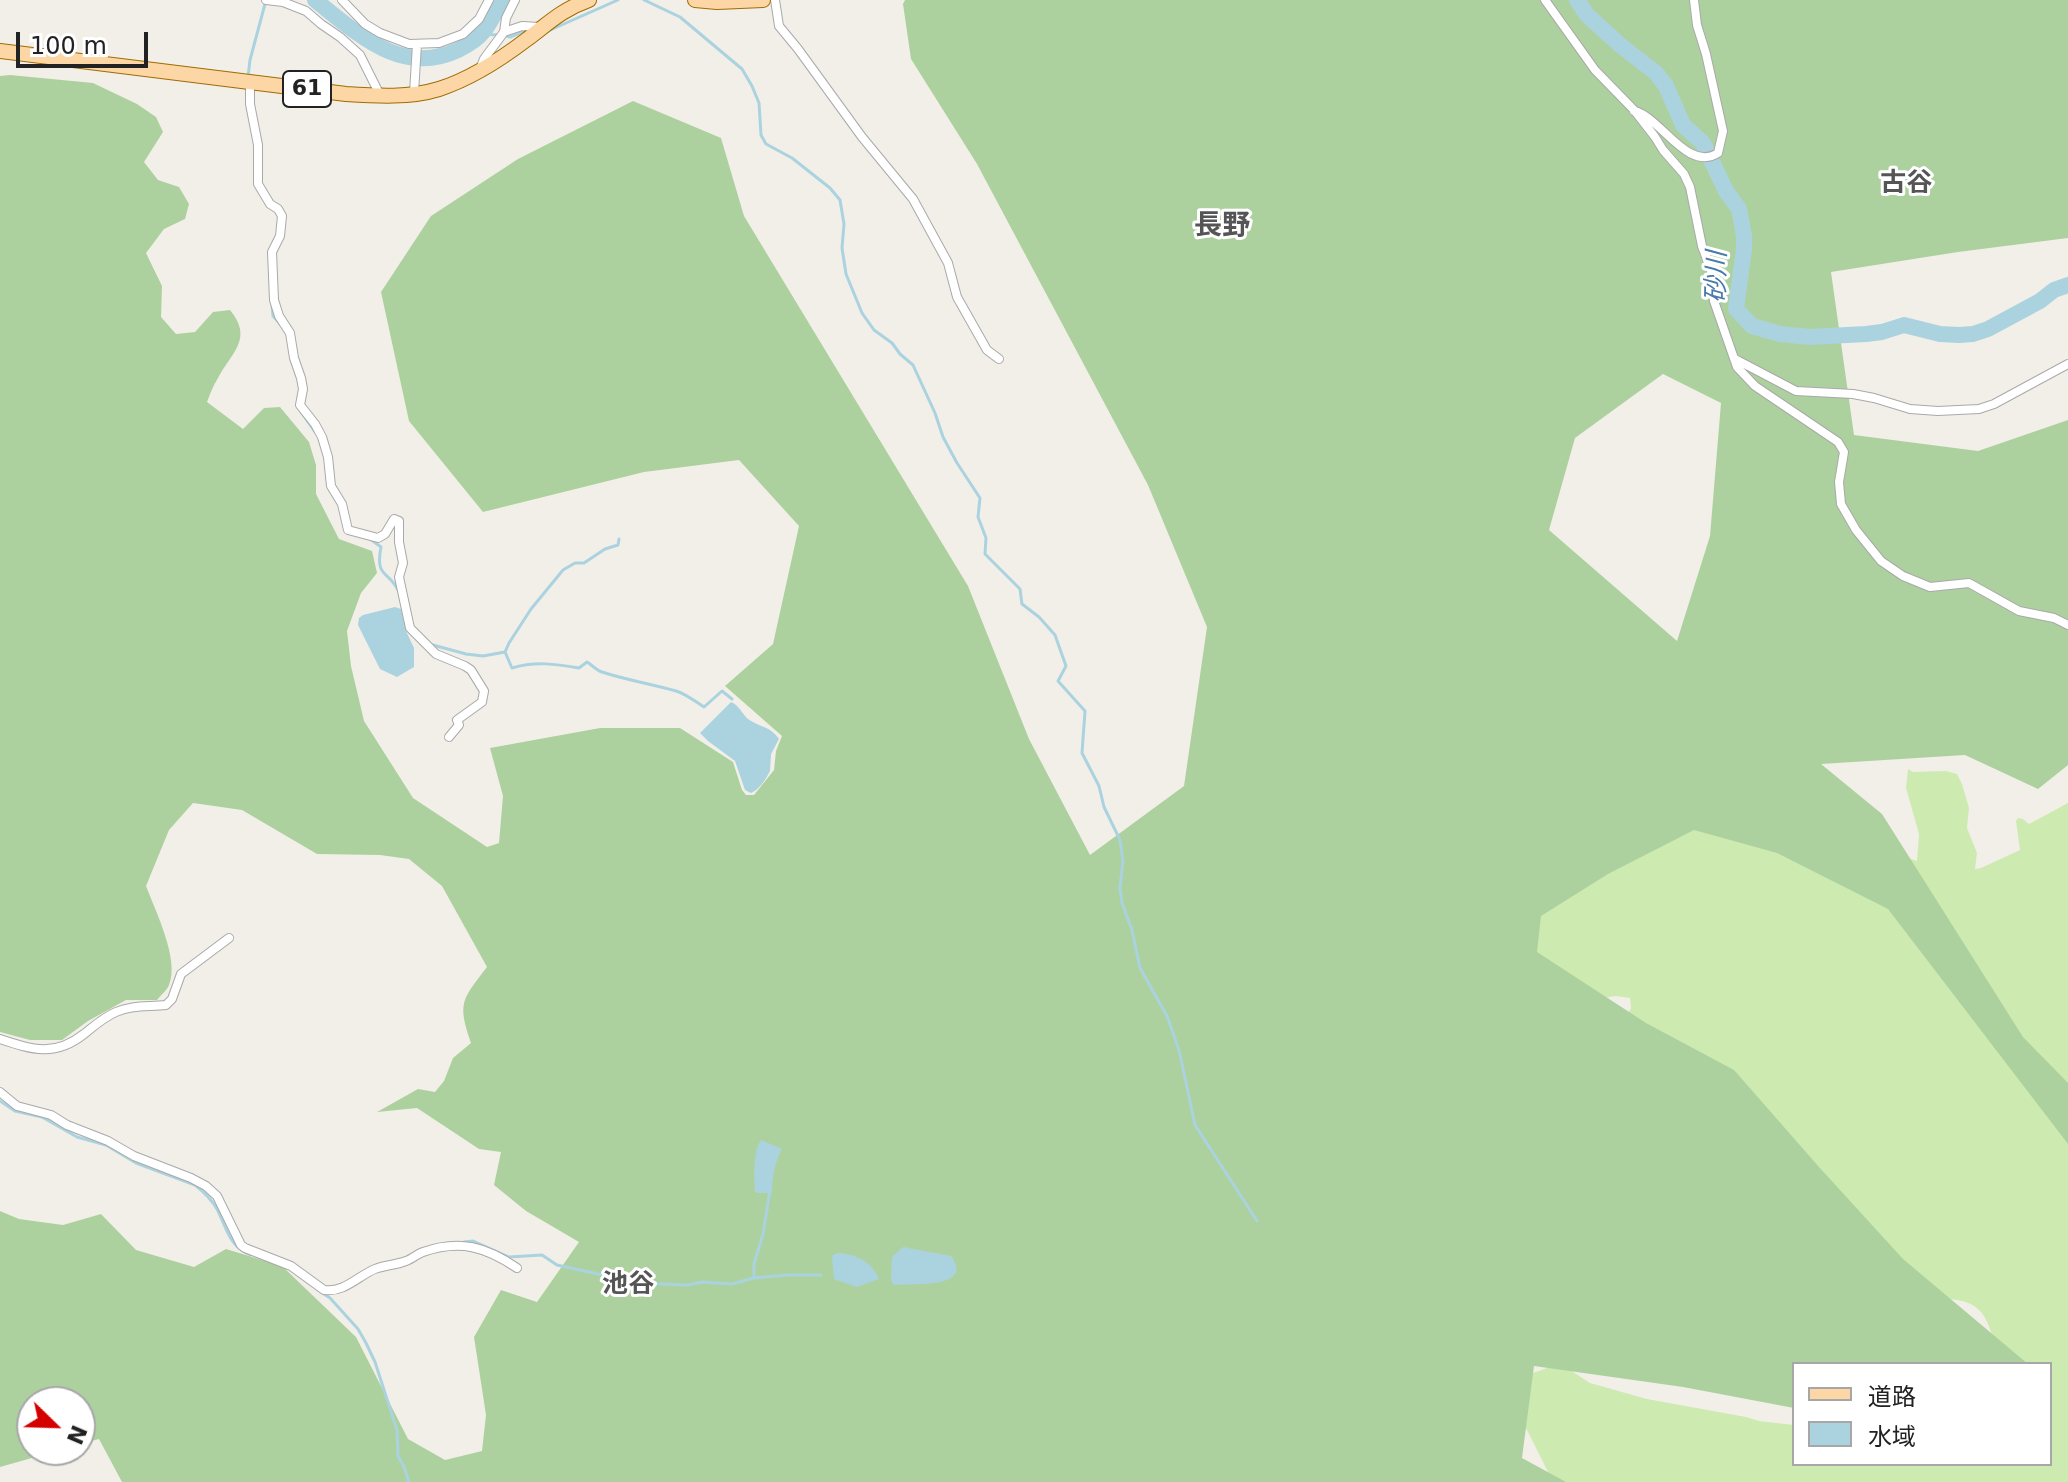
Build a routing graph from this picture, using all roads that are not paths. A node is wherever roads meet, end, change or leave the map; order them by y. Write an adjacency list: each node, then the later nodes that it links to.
1 (266, 0): 11 (street)
2 (342, 0): 14 (street)
3 (489, 0): 14 (street)
4 (515, 0): 13 (street)
5 (589, 0): 12 (main road, 61)
6 (695, 0): 7 (main road)
7 (763, 0)
8 (775, 0): 21 (street)
9 (1545, 0): 20 (street)
10 (1694, 0): 20 (street)
11 (283, 1): 19 (street)
12 (541, 28): 13 (street); 16 (main road, 61)
13 (504, 32): 16 (street)
14 (417, 44): 18 (street)
15 (0, 51): 17 (main road, 61)
16 (480, 69): 18 (main road, 61)
17 (250, 82): 19 (main road, 61); 25 (street)
18 (414, 93): 19 (main road, 61)
19 (380, 96)
20 (1634, 110): 22 (street)
21 (999, 359)
22 (1734, 359): 23 (street); 24 (street)
23 (2068, 364)
24 (2068, 625)
25 (449, 737)
26 (229, 938): 27 (street)
27 (0, 1039)
28 (0, 1092): 29 (street)
29 (517, 1268)

